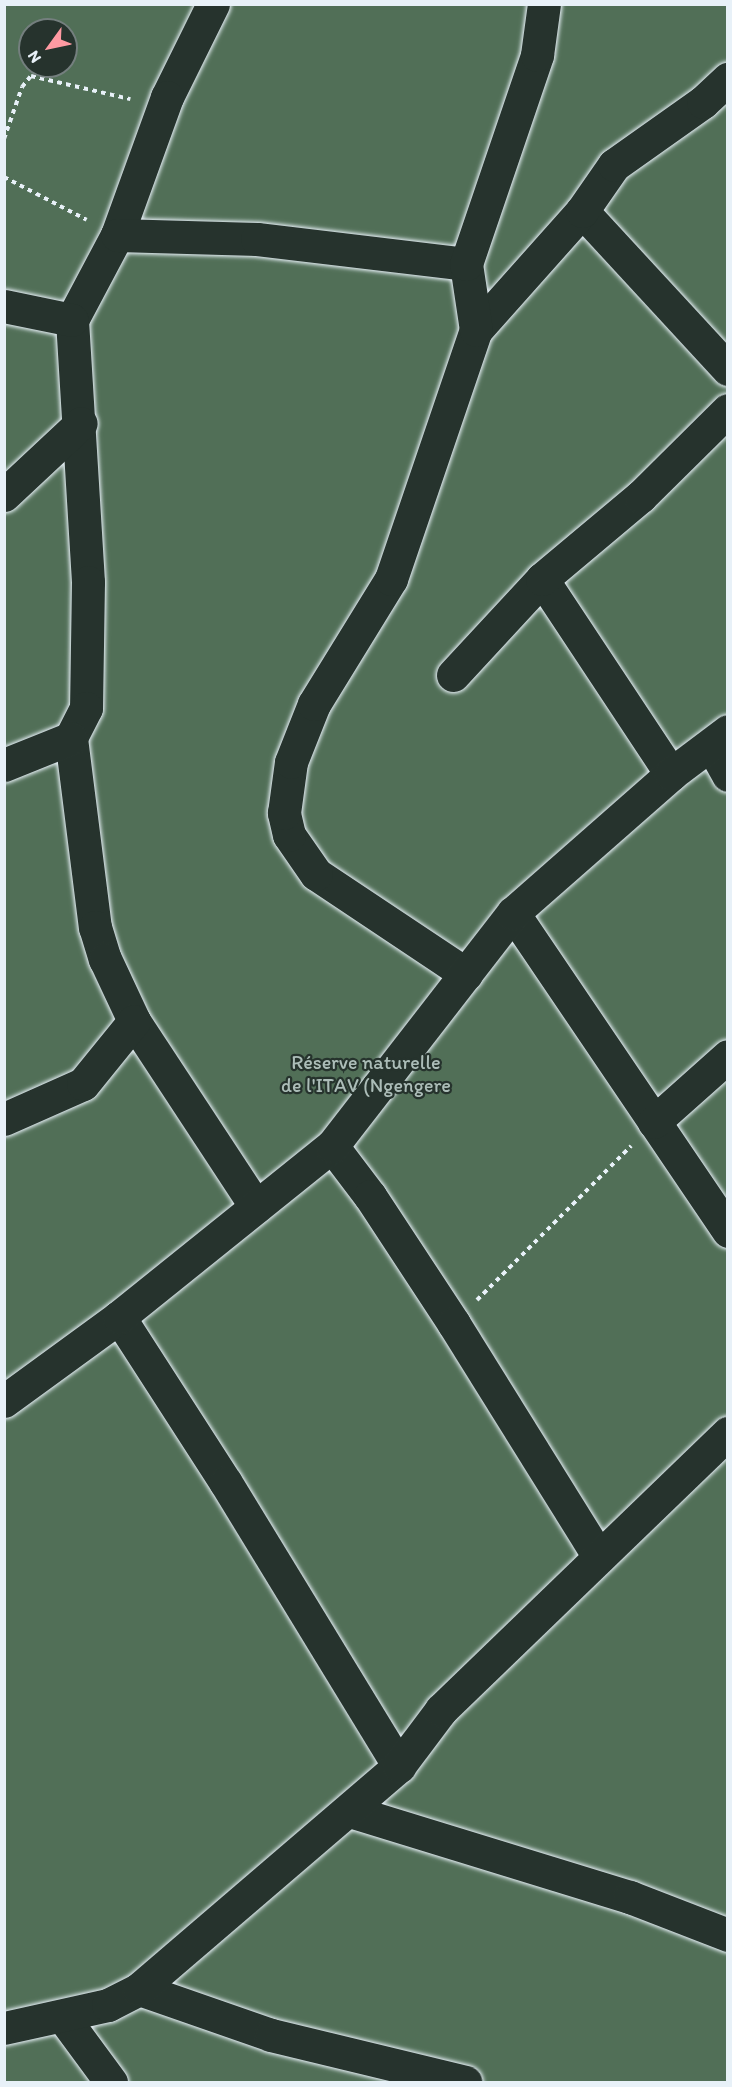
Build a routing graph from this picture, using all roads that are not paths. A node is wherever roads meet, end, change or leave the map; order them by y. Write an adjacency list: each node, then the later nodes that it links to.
1 (213, 4): 5 (street)
2 (544, 4): 6 (street)
3 (728, 79): 4 (street)
4 (582, 211): 9 (street); 10 (street)
5 (117, 235): 6 (street); 8 (street)
6 (466, 264): 9 (street)
7 (4, 306): 8 (street)
8 (72, 320): 12 (street)
9 (476, 330): 22 (street)
10 (728, 369)
11 (728, 410): 14 (street)
12 (81, 423): 13 (street); 16 (street)
13 (4, 495)
14 (542, 579): 15 (street); 19 (street)
15 (453, 675)
16 (71, 738): 18 (street); 23 (street)
17 (720, 738): 19 (street); 20 (street)
18 (4, 765)
19 (670, 774): 21 (street)
20 (728, 775)
21 (513, 913): 22 (street); 26 (street)
22 (466, 974): 27 (street)
23 (134, 1021): 25 (street); 28 (street)
24 (728, 1056): 26 (street)
25 (4, 1119)
26 (654, 1122): 29 (street)
27 (332, 1146): 28 (street); 33 (street)
28 (256, 1207): 30 (street)
29 (728, 1231)
30 (119, 1317): 31 (street); 34 (street)
31 (4, 1401)
32 (728, 1433): 33 (street)
33 (598, 1557): 34 (street)
34 (399, 1766): 35 (street)
35 (350, 1811): 36 (street); 37 (street)
36 (728, 1935)
37 (139, 1989): 38 (street); 41 (street)
38 (63, 2017): 39 (street); 40 (street)
39 (4, 2028)
40 (111, 2082)
41 (465, 2082)

